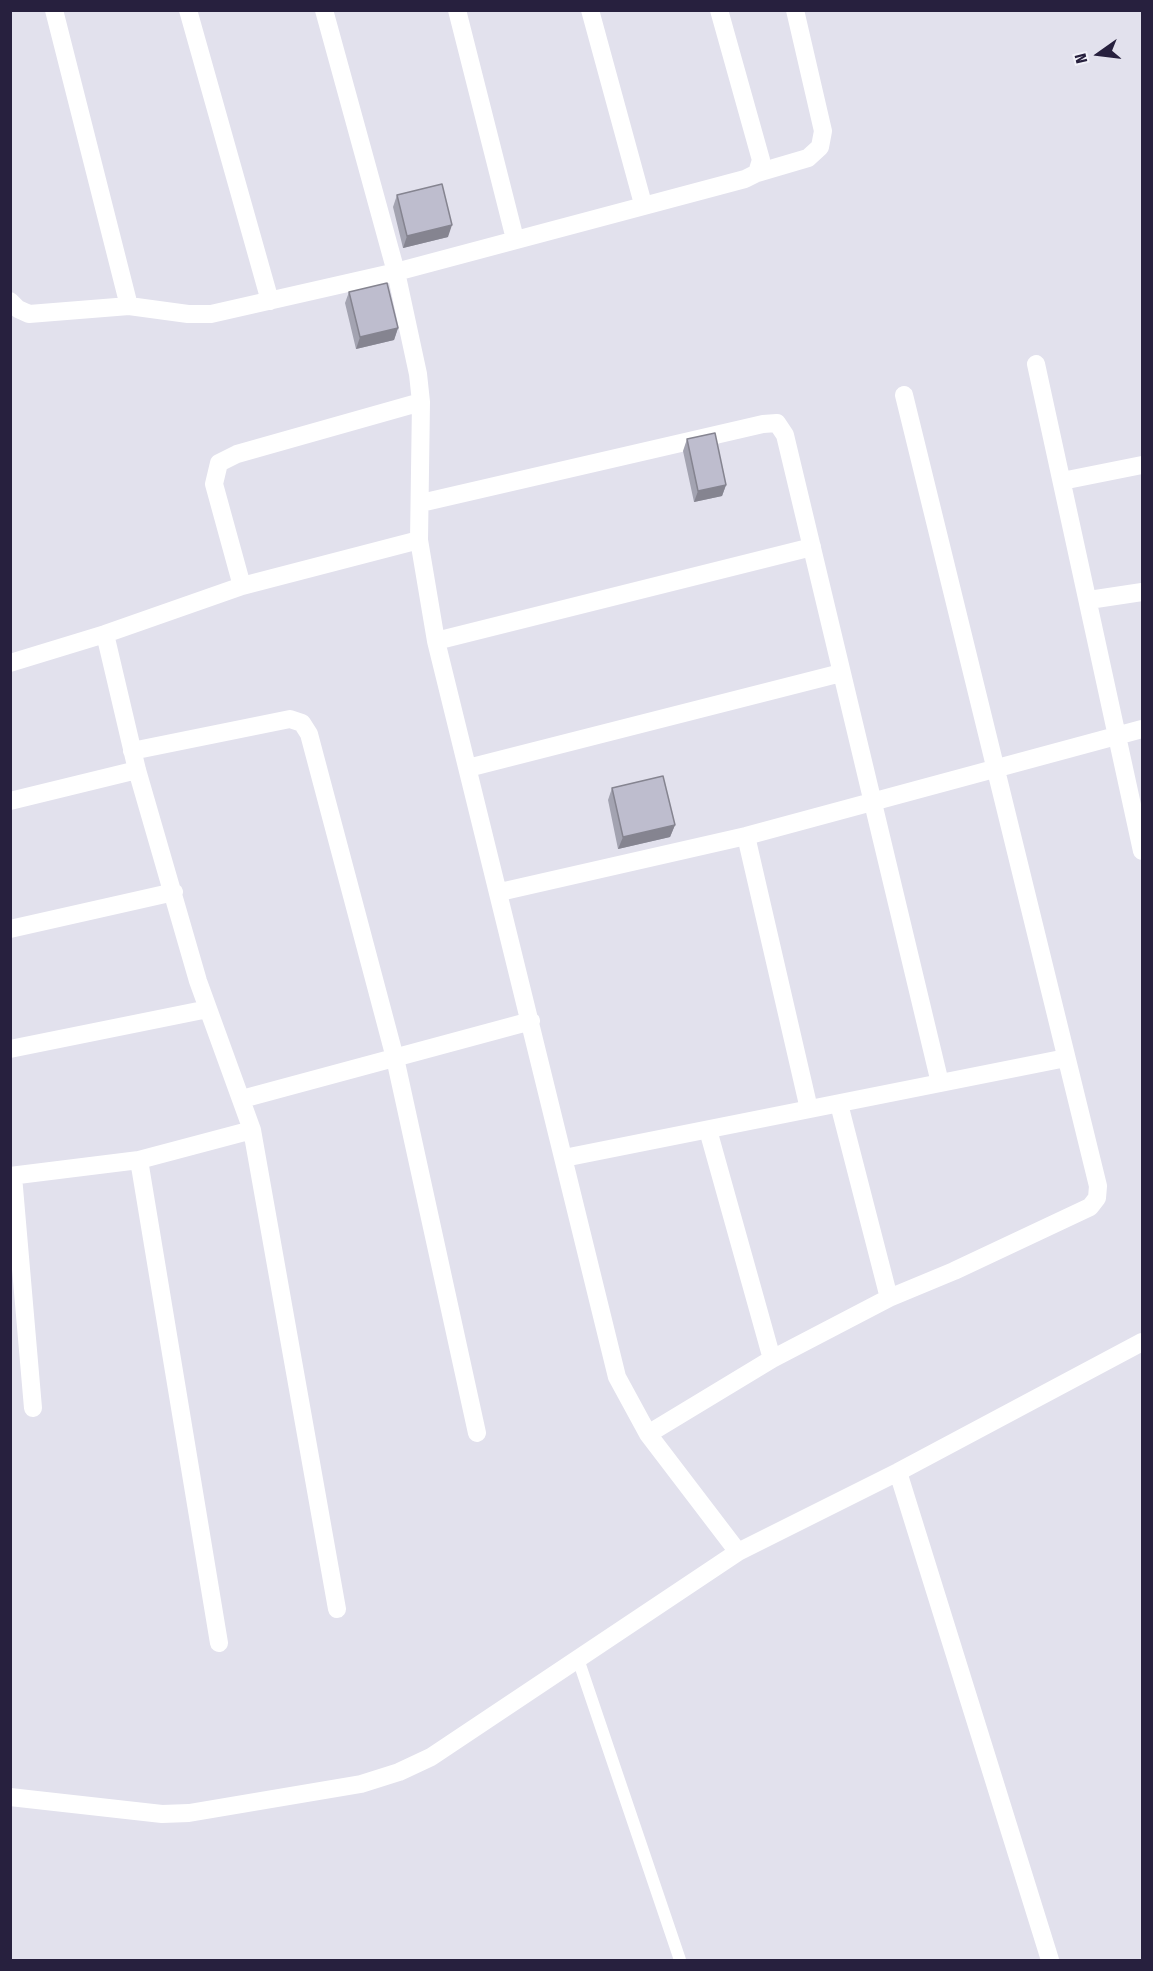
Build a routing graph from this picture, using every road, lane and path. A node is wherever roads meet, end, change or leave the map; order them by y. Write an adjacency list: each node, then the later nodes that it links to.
1 (54, 10): 14 (street)
2 (188, 10): 13 (street)
3 (324, 10): 11 (street)
4 (457, 10): 10 (street)
5 (590, 10): 9 (street)
6 (719, 10): 8 (street)
7 (795, 10): 8 (street)
8 (757, 173): 9 (street)
9 (643, 204): 10 (street)
10 (515, 239): 11 (street)
11 (396, 272): 13 (street); 17 (street)
12 (10, 301): 14 (street)
13 (270, 301): 14 (street)
14 (129, 306)
15 (1036, 364): 19 (street)
16 (904, 395): 34 (street)
17 (421, 402): 20 (street); 23 (street)
18 (1143, 465): 19 (street)
19 (1062, 481): 25 (street)
20 (421, 503): 21 (street); 22 (street)
21 (419, 540): 23 (street); 27 (street)
22 (812, 547): 27 (street); 29 (street)
23 (242, 586): 26 (street)
24 (1143, 592): 25 (street)
25 (1089, 600): 31 (street)
26 (105, 634): 28 (street); 32 (street)
27 (436, 642): 33 (street)
28 (10, 663)
29 (841, 673): 33 (street); 37 (street)
30 (1143, 729): 31 (street)
31 (1119, 734): 34 (street); 39 (street)
32 (132, 751): 35 (street); 46 (street)
33 (468, 768): 41 (street)
34 (996, 769): 37 (street); 47 (street)
35 (137, 770): 36 (street); 40 (street)
36 (10, 801)
37 (873, 802): 38 (street); 48 (street)
38 (746, 836): 41 (street); 51 (street)
39 (1143, 851)
40 (174, 892): 42 (street); 43 (street)
41 (500, 892): 44 (street)
42 (10, 929)
43 (208, 1009): 45 (street); 49 (street)
44 (531, 1021): 46 (street); 54 (street)
45 (10, 1049)
46 (395, 1058): 49 (street); 61 (street)
47 (1066, 1058): 48 (street); 57 (street)
48 (940, 1083): 50 (street)
49 (242, 1099): 52 (street)
50 (839, 1104): 51 (street); 57 (street)
51 (809, 1110): 53 (street)
52 (252, 1130): 55 (street); 65 (street)
53 (708, 1130): 54 (street); 59 (street)
54 (564, 1158): 62 (street)
55 (139, 1160): 56 (street); 66 (street)
56 (12, 1176): 60 (street)
57 (889, 1298): 59 (street)
58 (1143, 1342): 63 (street)
59 (772, 1359): 62 (street)
60 (33, 1408)
61 (477, 1434)
62 (648, 1434): 64 (street)
63 (898, 1472): 64 (street); 70 (street)
64 (738, 1552): 67 (street)
65 (337, 1609)
66 (219, 1644)
67 (578, 1659): 68 (street); 69 (lane)
68 (10, 1797)
69 (680, 1960)
70 (1050, 1960)

